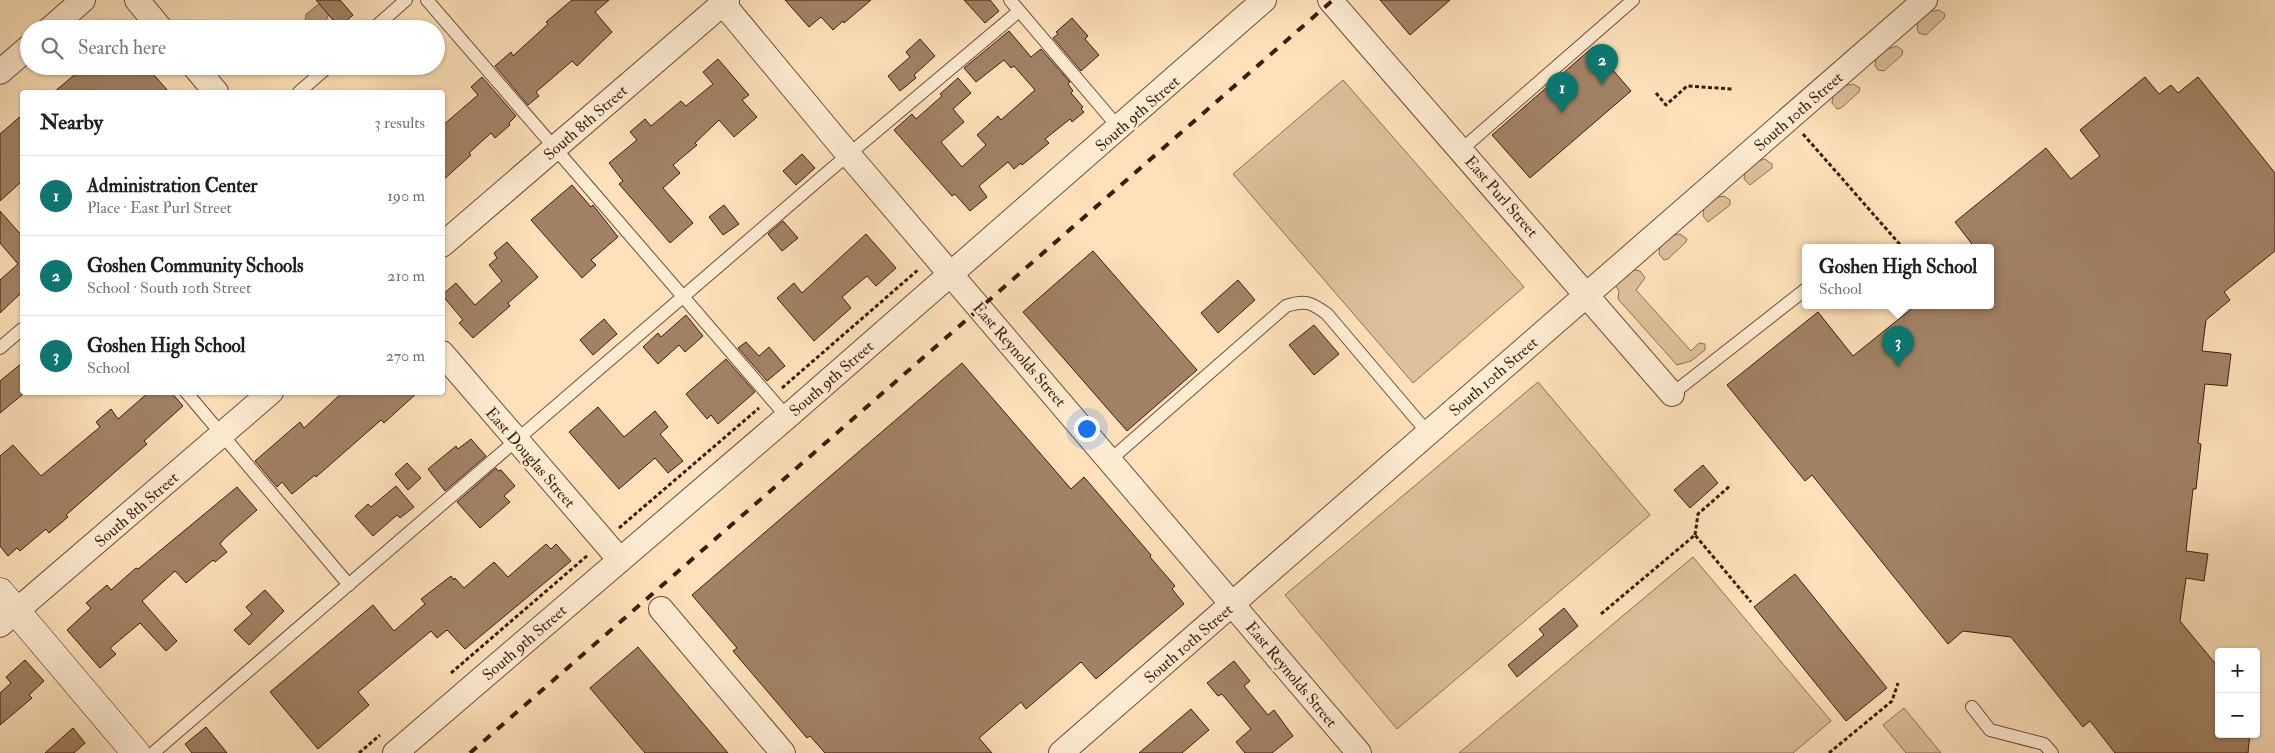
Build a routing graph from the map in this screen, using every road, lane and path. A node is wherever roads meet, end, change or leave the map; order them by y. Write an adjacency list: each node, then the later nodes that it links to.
1 (83, 0): 12 (street)
2 (137, 0): 13 (street)
3 (406, 0): 14 (lane)
4 (427, 0): 15 (lane)
5 (1010, 0): 11 (lane)
6 (1264, 0): 26 (street, South 9th Street)
7 (1330, 0): 28 (street, East Purl Street)
8 (1633, 0): 28 (lane)
9 (1925, 0): 25 (street, South 10th Street)
10 (724, 1): 27 (street, South 8th Street); 29 (street, East Reynolds Street)
11 (1019, 11): 26 (lane); 29 (lane)
12 (60, 20)
13 (154, 20)
14 (383, 20)
15 (444, 20)
16 (445, 21): 27 (lane)
17 (20, 55): 18 (street)
18 (0, 72)
19 (202, 75): 22 (street)
20 (319, 75): 23 (lane)
21 (1732, 89): 24 (path)
22 (214, 90)
23 (301, 90)
24 (1656, 93)
25 (1790, 118): 31 (path); 35 (street, South 10th Street)
26 (1119, 128): 33 (street, South 9th Street)
27 (554, 148): 30 (street, South 8th Street); 36 (lane)
28 (1461, 150): 35 (street, East Purl Street)
29 (848, 154): 32 (street, East Reynolds Street); 36 (lane)
30 (445, 242)
31 (1900, 244)
32 (935, 255): 33 (street, East Reynolds Street); 43 (path)
33 (950, 274): 44 (street, South 9th Street); 48 (street, East Reynolds Street)
34 (1802, 292): 40 (lane)
35 (1586, 294): 40 (street, East Purl Street); 45 (street, South 10th Street)
36 (684, 296): 43 (lane); 47 (lane)
37 (20, 331): 38 (lane)
38 (0, 348)
39 (445, 357): 47 (street, East Douglas Street)
40 (1672, 394)
41 (189, 395): 46 (lane)
42 (268, 395): 46 (street, South 8th Street)
43 (770, 398): 44 (lane); 51 (path)
44 (787, 417): 52 (street, South 9th Street)
45 (1428, 433): 48 (lane); 55 (street, South 10th Street)
46 (222, 434): 53 (lane); 57 (street, South 8th Street)
47 (516, 440): 51 (street, East Douglas Street); 53 (lane)
48 (1110, 460): 55 (street, East Reynolds Street)
49 (1731, 486): 50 (path)
50 (1695, 535): 54 (path); 58 (path)
51 (604, 541): 52 (street, East Douglas Street); 59 (path)
52 (620, 560): 68 (street, South 9th Street)
53 (349, 585): 66 (lane)
54 (1751, 602)
55 (1233, 603): 63 (street, South 10th Street); 64 (street, East Reynolds Street)
56 (661, 609): 69 (street)
57 (5, 610): 65 (main road)
58 (1601, 614)
59 (449, 675)
60 (1898, 683): 70 (path)
61 (1972, 706): 71 (lane)
62 (382, 734): 67 (path)
63 (1067, 751)
64 (1356, 752)
65 (136, 753)
66 (153, 753)
67 (359, 753)
68 (395, 753)
69 (783, 753)
70 (1830, 753)
71 (2052, 753)

